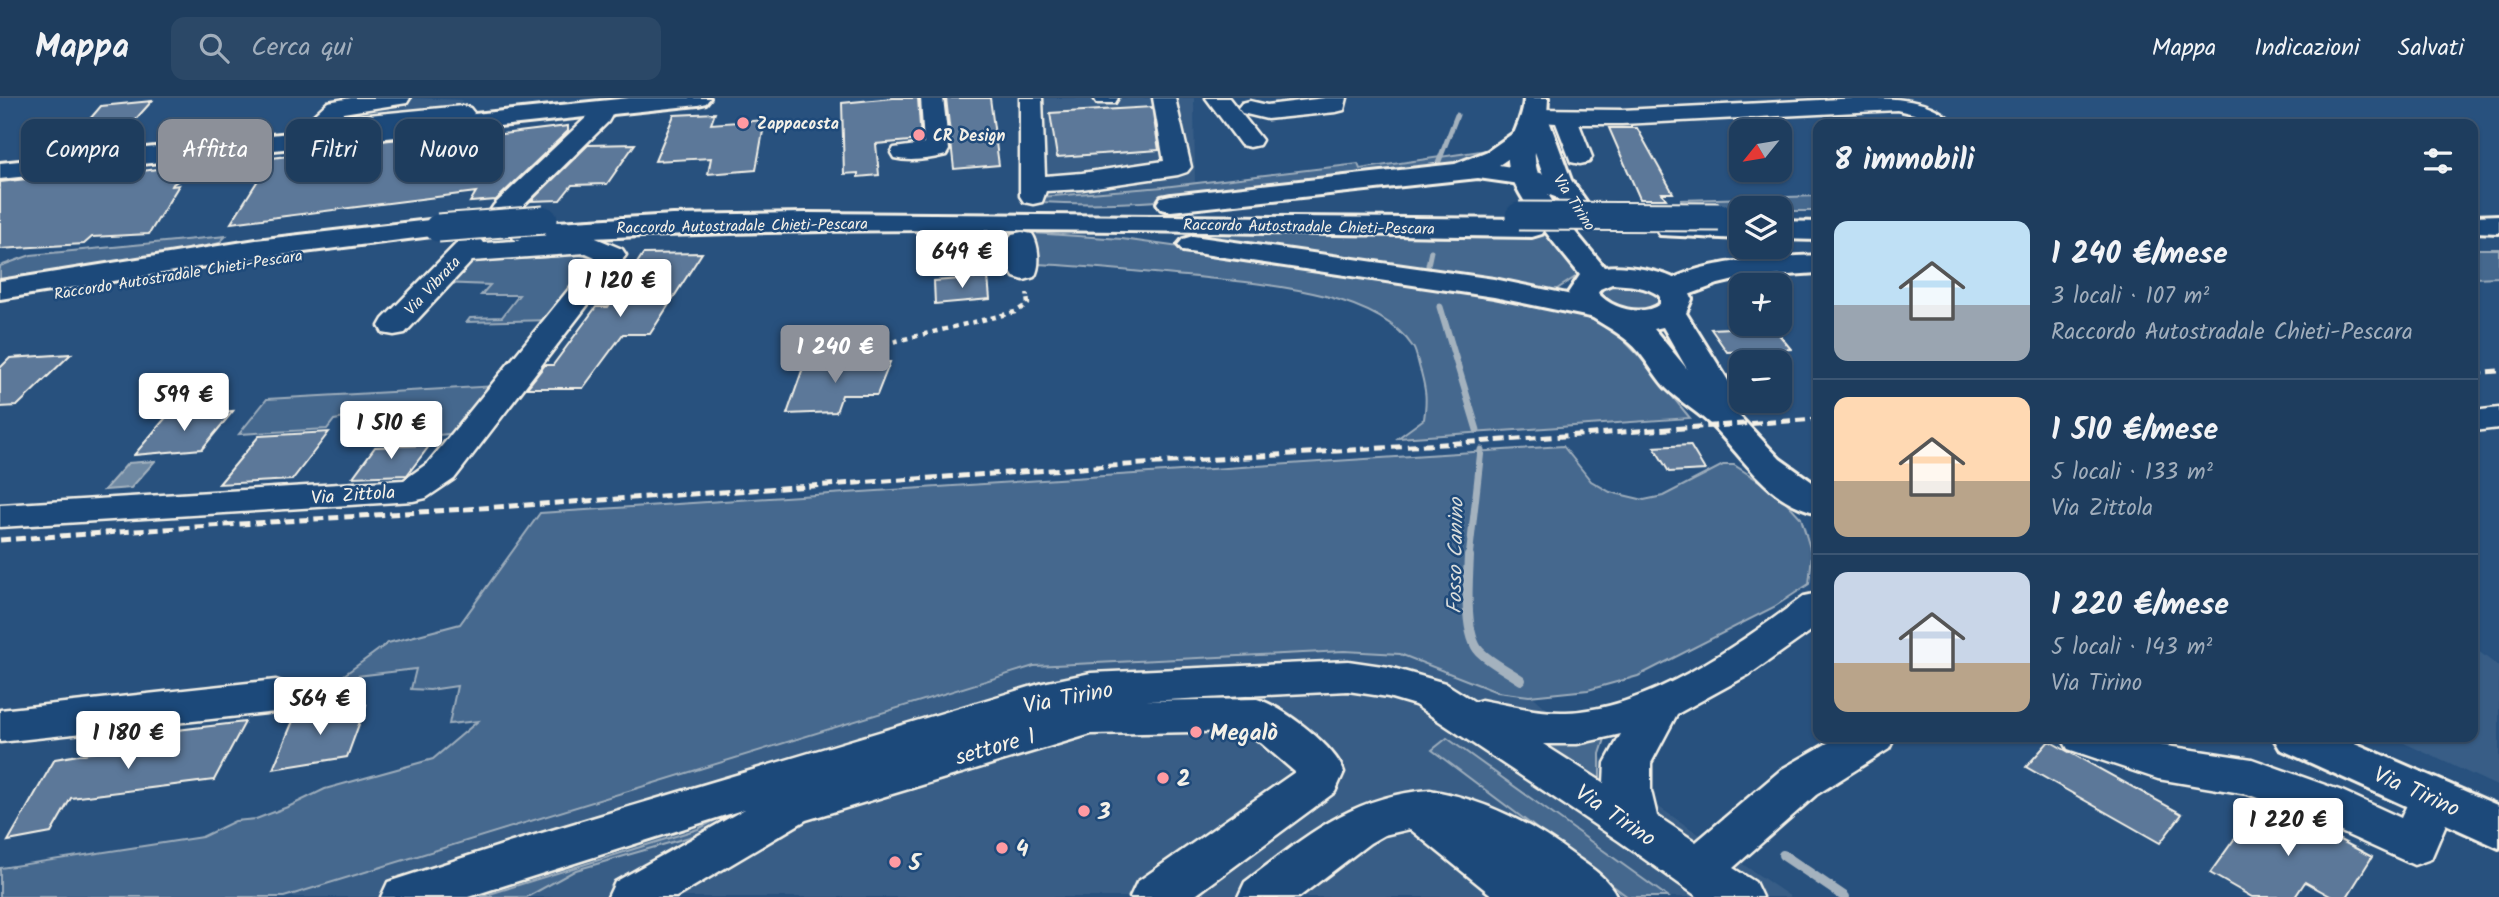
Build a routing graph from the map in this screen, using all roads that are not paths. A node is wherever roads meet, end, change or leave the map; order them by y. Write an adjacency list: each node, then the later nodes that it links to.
1 (399, 98): 11 (street)
2 (698, 98): 7 (main road)
3 (932, 98): 16 (street)
4 (1031, 98): 23 (street)
5 (1164, 98): 23 (street)
6 (1336, 98): 8 (street)
7 (606, 103): 10 (main road); 22 (street)
8 (1253, 103): 9 (street)
9 (1222, 104): 15 (street)
10 (576, 105): 18 (main road)
11 (462, 113)
12 (1534, 116): 13 (street); 19 (main road); 20 (main road, Via Tirino); 21 (main road, Via Tirino)
13 (1564, 117): 14 (street); 17 (street)
14 (1935, 119)
15 (1250, 140)
16 (903, 153)
17 (1580, 157)
18 (0, 171)
19 (1456, 171): 20 (main road); 24 (main road)
20 (1526, 177): 21 (main road); 42 (main road, Via Tirino)
21 (1566, 193): 41 (main road, Via Tirino)
22 (503, 211)
23 (1032, 211): 27 (main road, Raccordo Autostradale Chieti-Pescara); 32 (main road, Raccordo Autostradale Chieti-Pescara); 40 (street); 46 (main road)
24 (1086, 212): 27 (main road, Raccordo Autostradale Chieti-Pescara); 32 (main road, Raccordo Autostradale Chieti-Pescara)
25 (1792, 218): 26 (main road)
26 (1813, 218)
27 (1525, 222): 28 (main road, Raccordo Autostradale Chieti-Pescara, bridge); 29 (main road, Raccordo Autostradale Chieti-Pescara)
28 (1729, 222)
29 (1729, 222)
30 (2478, 224): 31 (main road)
31 (2499, 224)
32 (534, 226): 35 (main road, Raccordo Autostradale Chieti-Pescara)
33 (1792, 230): 34 (main road)
34 (1813, 231)
35 (434, 234): 43 (main road, Raccordo Autostradale Chieti-Pescara); 44 (main road, Raccordo Autostradale Chieti-Pescara)
36 (2478, 236): 37 (main road)
37 (2499, 236)
38 (467, 249): 47 (street, Via Vibrata); 52 (street, Via Zittola)
39 (1813, 264): 45 (main road)
40 (1024, 271)
41 (1634, 276): 42 (main road); 45 (main road)
42 (1597, 278): 46 (main road)
43 (0, 290)
44 (0, 302)
45 (1671, 303): 46 (main road); 48 (main road)
46 (1605, 313): 48 (main road)
47 (394, 326)
48 (1722, 416): 51 (main road)
49 (2499, 418): 50 (street)
50 (2478, 420)
51 (1811, 503)
52 (0, 516)
53 (1813, 610): 55 (street)
54 (1813, 639): 55 (street)
55 (1771, 643): 57 (street)
56 (276, 696): 59 (street)
57 (1660, 705): 58 (street); 65 (street)
58 (1462, 712): 65 (street, Via Tirino); 67 (street, Via Tirino)
59 (0, 726)
60 (1866, 742): 68 (street)
61 (2099, 742): 63 (street)
62 (2308, 742): 63 (main road, Via Tirino)
63 (2433, 798): 66 (main road, Via Tirino)
64 (1420, 811): 73 (street); 74 (street); 75 (street)
65 (1636, 827): 68 (street, Via Tirino)
66 (2499, 828)
67 (512, 862): 69 (street, Via Tirino); 70 (street)
68 (1697, 870): 76 (street, Via Tirino)
69 (407, 897)
70 (444, 897)
71 (633, 897): 72 (street, settore 1)
72 (1155, 897)
73 (1263, 897)
74 (1531, 897)
75 (1592, 897)
76 (1737, 897)

